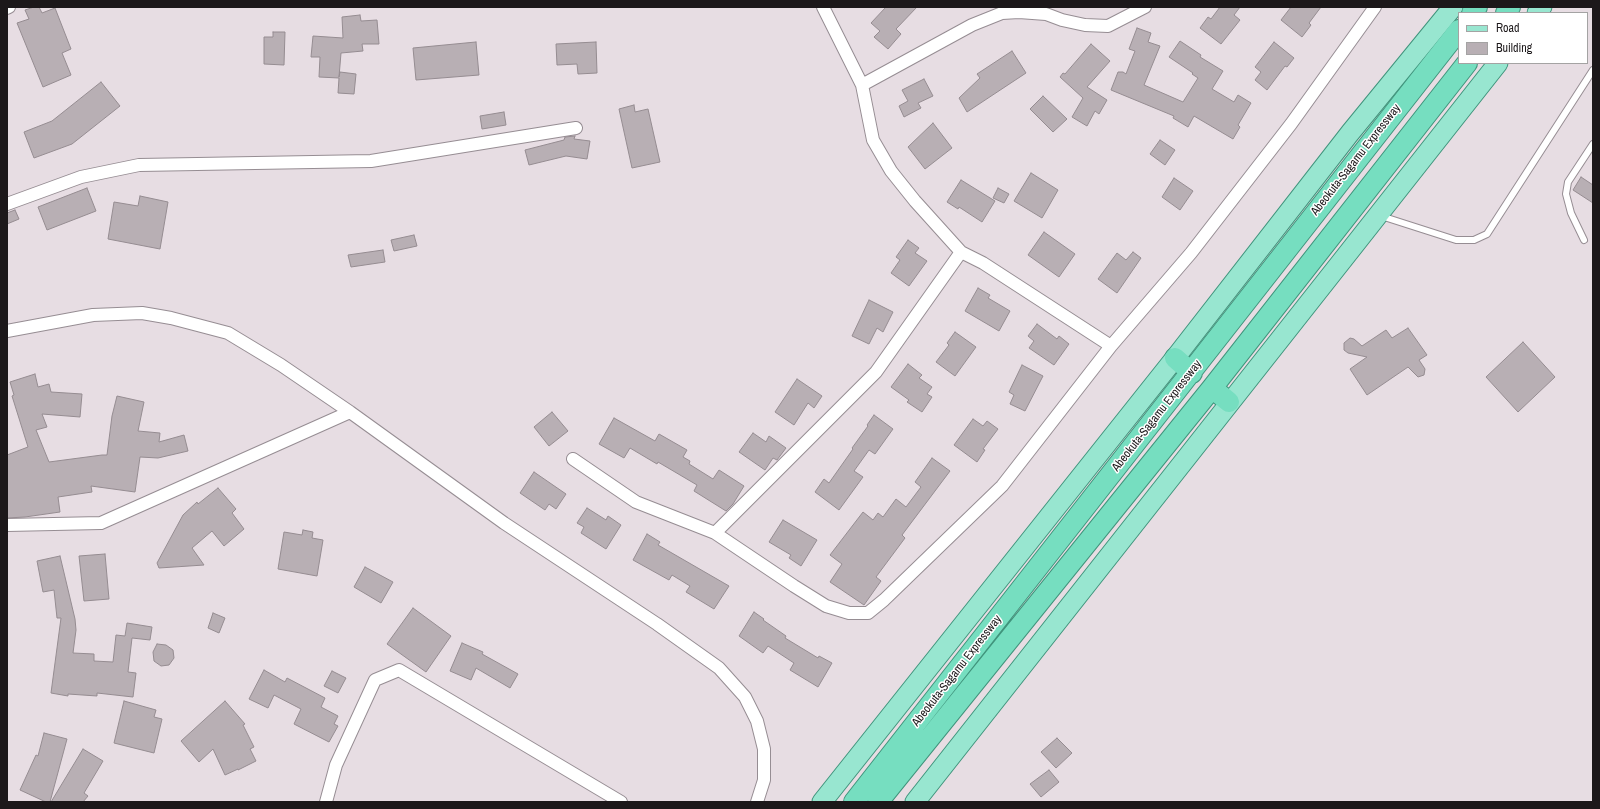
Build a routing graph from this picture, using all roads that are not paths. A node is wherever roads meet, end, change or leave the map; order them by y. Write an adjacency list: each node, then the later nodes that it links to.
1 (823, 7): 9 (street)
2 (1145, 7): 9 (street)
3 (1376, 7): 17 (street)
4 (1454, 7): 18 (main road)
5 (1458, 31): 19 (highway, Abeokuta-Sagamu Expressway)
6 (1466, 64): 20 (highway, Abeokuta-Sagamu Expressway)
7 (1497, 64): 13 (main road)
8 (1593, 70): 13 (lane)
9 (862, 85): 15 (street)
10 (576, 128): 12 (street)
11 (1593, 144): 14 (lane)
12 (7, 204)
13 (1378, 215): 21 (main road)
14 (1584, 240)
15 (961, 252): 17 (street); 25 (street)
16 (7, 331): 22 (street)
17 (1111, 346): 25 (street)
18 (1174, 358): 19 (highway); 29 (main road)
19 (1192, 373): 30 (highway, Abeokuta-Sagamu Expressway)
20 (1212, 388): 21 (highway); 31 (highway, Abeokuta-Sagamu Expressway)
21 (1229, 402): 32 (main road)
22 (350, 412): 24 (street); 28 (street)
23 (573, 459): 25 (street)
24 (7, 526)
25 (716, 533)
26 (326, 802): 27 (street)
27 (621, 802)
28 (757, 802)
29 (822, 802)
30 (854, 802)
31 (878, 802)
32 (915, 802)

